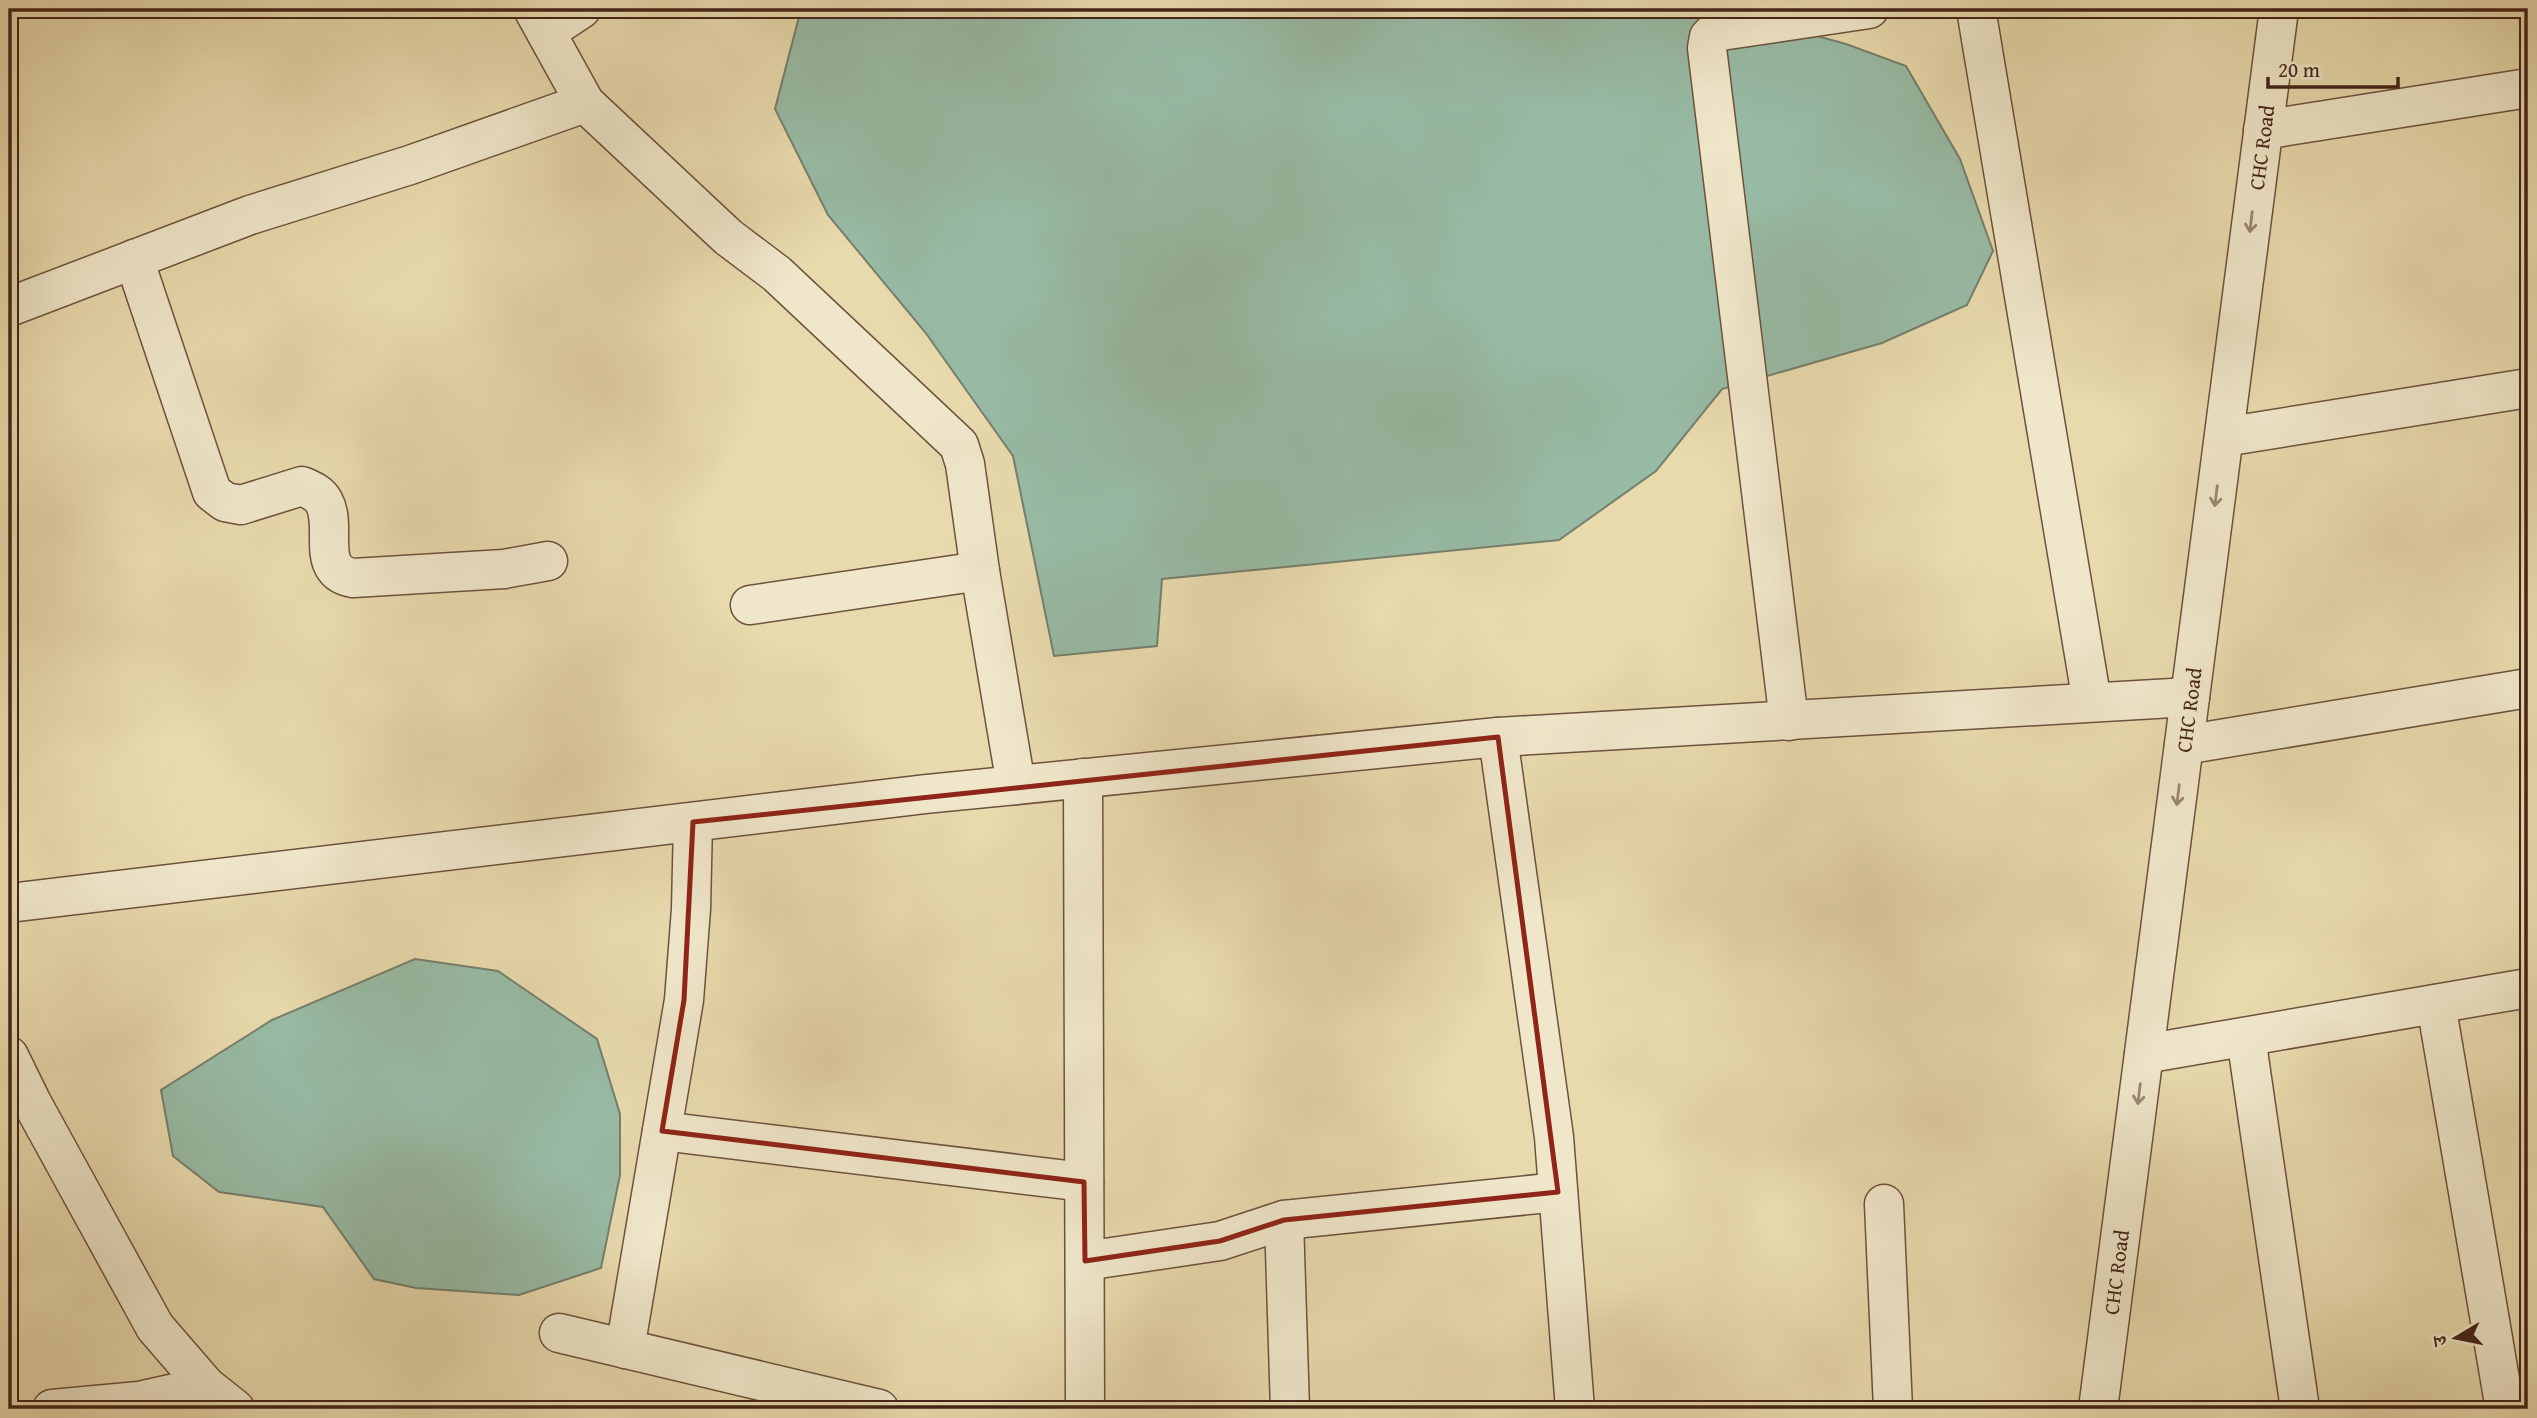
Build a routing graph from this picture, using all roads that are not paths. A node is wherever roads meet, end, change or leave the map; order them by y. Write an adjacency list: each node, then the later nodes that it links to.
1 (581, 9): 5 (street)
2 (1869, 9): 19 (street)
3 (1976, 9): 18 (street)
4 (2279, 9): 8 (street, CHC Road)
5 (540, 21): 7 (street)
6 (2528, 88): 8 (street)
7 (585, 103): 9 (street); 14 (street)
8 (2263, 130): 12 (street, CHC Road, one-way to 12)
9 (134, 259): 10 (street); 13 (street)
10 (9, 307)
11 (2528, 388): 12 (street)
12 (2224, 437): 17 (street, CHC Road, one-way to 17)
13 (548, 561)
14 (980, 571): 15 (street); 23 (street)
15 (750, 605)
16 (2528, 688): 21 (street)
17 (2190, 697): 18 (street); 21 (street, CHC Road)
18 (2092, 702): 19 (street)
19 (1789, 720): 20 (street)
20 (1498, 737): 22 (street); 33 (street)
21 (2184, 745): 29 (street, CHC Road, one-way to 29)
22 (1083, 778): 23 (street); 32 (street)
23 (1016, 785): 24 (street)
24 (693, 821): 25 (street); 31 (street)
25 (9, 903)
26 (2528, 988): 27 (street)
27 (2436, 1004): 28 (street); 49 (street)
28 (2246, 1037): 29 (street); 48 (street)
29 (2144, 1055): 47 (street, CHC Road, one-way to 47)
30 (9, 1056): 39 (street)
31 (662, 1130): 32 (street); 38 (street)
32 (1084, 1182): 36 (street)
33 (1558, 1192): 35 (street); 45 (street)
34 (1884, 1204): 46 (street)
35 (1284, 1220): 36 (street); 44 (street)
36 (1085, 1261): 43 (street)
37 (559, 1333): 38 (street)
38 (625, 1349): 42 (street)
39 (206, 1385): 40 (street); 41 (street)
40 (52, 1409)
41 (235, 1409)
42 (879, 1409)
43 (1085, 1409)
44 (1290, 1409)
45 (1575, 1409)
46 (1893, 1409)
47 (2098, 1409)
48 (2300, 1409)
49 (2505, 1409)

